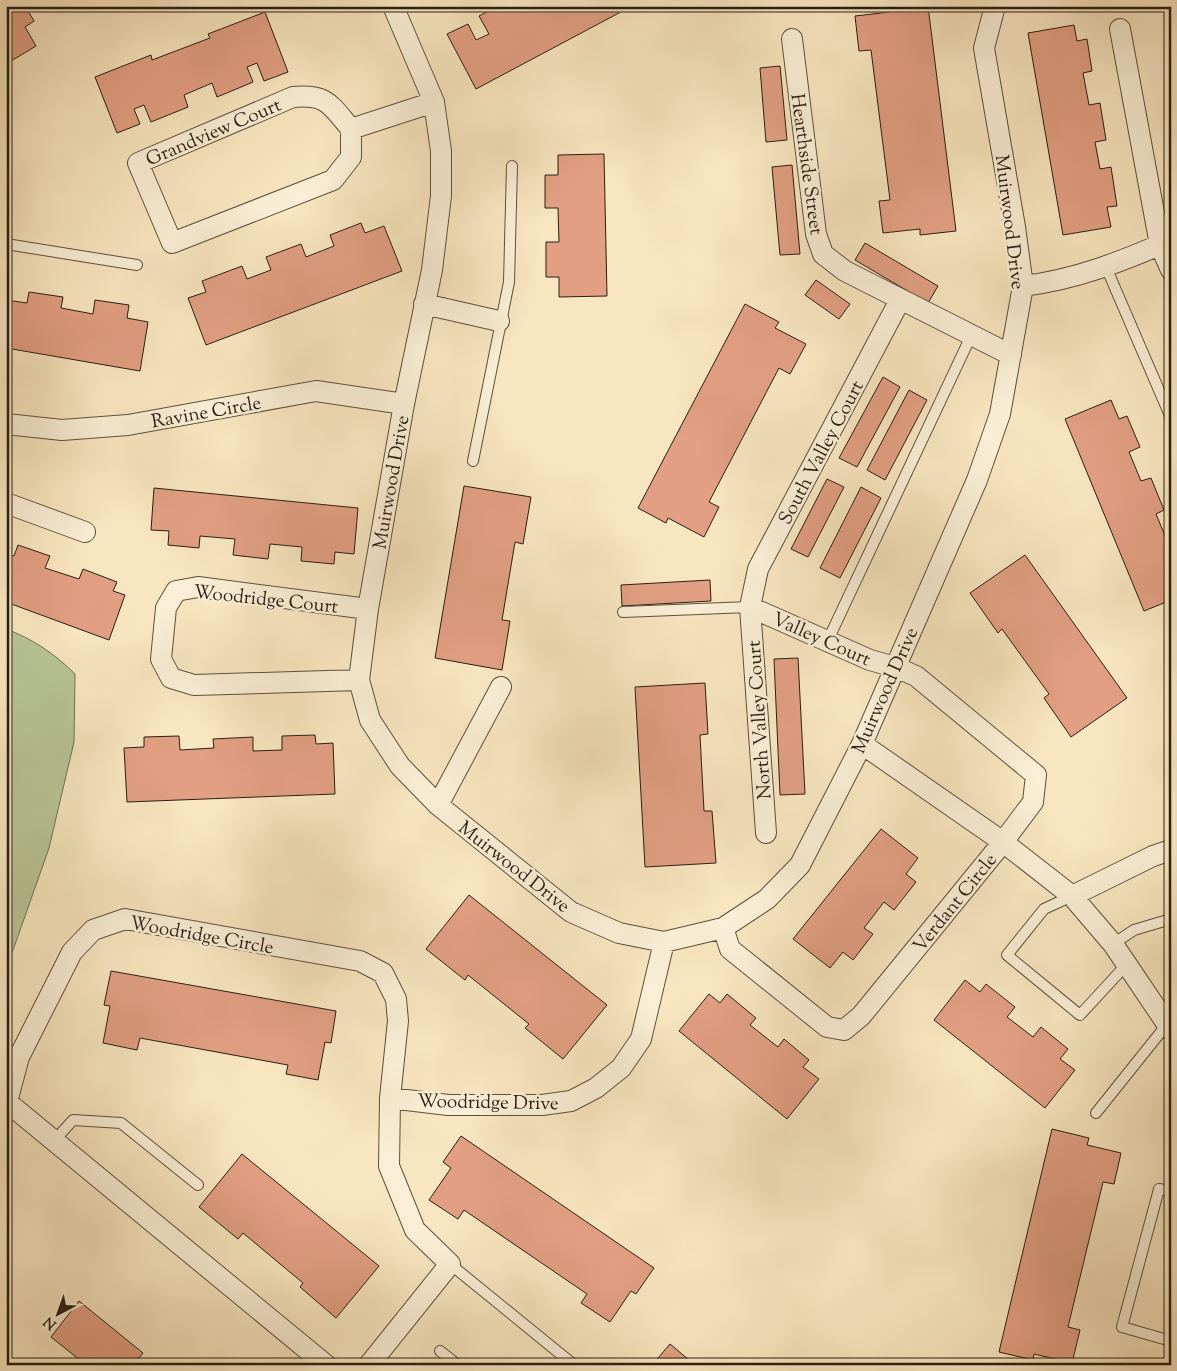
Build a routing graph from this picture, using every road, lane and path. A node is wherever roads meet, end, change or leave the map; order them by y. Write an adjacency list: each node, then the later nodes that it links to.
1 (995, 6): 13 (street, Muirwood Drive)
2 (396, 7): 5 (street, Muirwood Drive)
3 (1120, 29): 8 (street)
4 (792, 39): 14 (street, Hearthside Street)
5 (434, 102): 6 (street); 15 (street, Muirwood Drive)
6 (351, 129): 6 (street, Grandview Court)
7 (512, 166): 16 (lane)
8 (1165, 242): 11 (street); 12 (street)
9 (6, 244): 10 (lane)
10 (137, 265)
11 (1106, 267): 13 (street); 20 (lane)
12 (1171, 270)
13 (1023, 286): 18 (street, Muirwood Drive)
14 (900, 300): 17 (street, Hearthside Street); 25 (street, South Valley Court)
15 (424, 304): 16 (street); 19 (street, Muirwood Drive)
16 (500, 321): 22 (lane)
17 (971, 336): 18 (street, Hearthside Street); 28 (lane)
18 (1011, 355): 29 (street, Muirwood Drive)
19 (404, 404): 21 (street, Ravine Circle); 26 (street, Muirwood Drive)
20 (1171, 418)
21 (6, 424)
22 (473, 462)
23 (6, 503): 24 (street)
24 (84, 532)
25 (750, 606): 27 (lane); 28 (street, Valley Court); 34 (street, North Valley Court)
26 (368, 609): 30 (street, Muirwood Drive); 30 (street, Woodridge Court)
27 (623, 612)
28 (828, 640): 29 (street, Valley Court)
29 (895, 667): 32 (street, Muirwood Drive); 35 (street, Verdant Circle)
30 (359, 680): 33 (street, Muirwood Drive)
31 (501, 687): 33 (street)
32 (862, 744): 35 (street); 39 (street, Muirwood Drive)
33 (438, 805): 40 (street, Muirwood Drive)
34 (766, 833)
35 (1003, 842): 37 (street); 39 (street, Verdant Circle)
36 (1171, 850): 37 (street)
37 (1072, 896): 41 (street); 42 (lane)
38 (1171, 919): 41 (lane)
39 (724, 928): 40 (street, Muirwood Drive)
40 (664, 942): 44 (street, Woodridge Drive)
41 (1113, 944): 42 (street)
42 (1127, 964): 43 (street)
43 (1169, 1026): 45 (lane)
44 (390, 1098): 46 (street, Woodridge Circle); 49 (street, Woodridge Circle)
45 (1096, 1113)
46 (54, 1141): 47 (lane); 52 (street, Woodridge Circle)
47 (198, 1185)
48 (1171, 1192): 50 (lane)
49 (450, 1264): 53 (street); 55 (lane)
50 (1171, 1341)
51 (440, 1351): 54 (lane)
52 (326, 1365)
53 (369, 1365)
54 (458, 1365)
55 (574, 1365)

